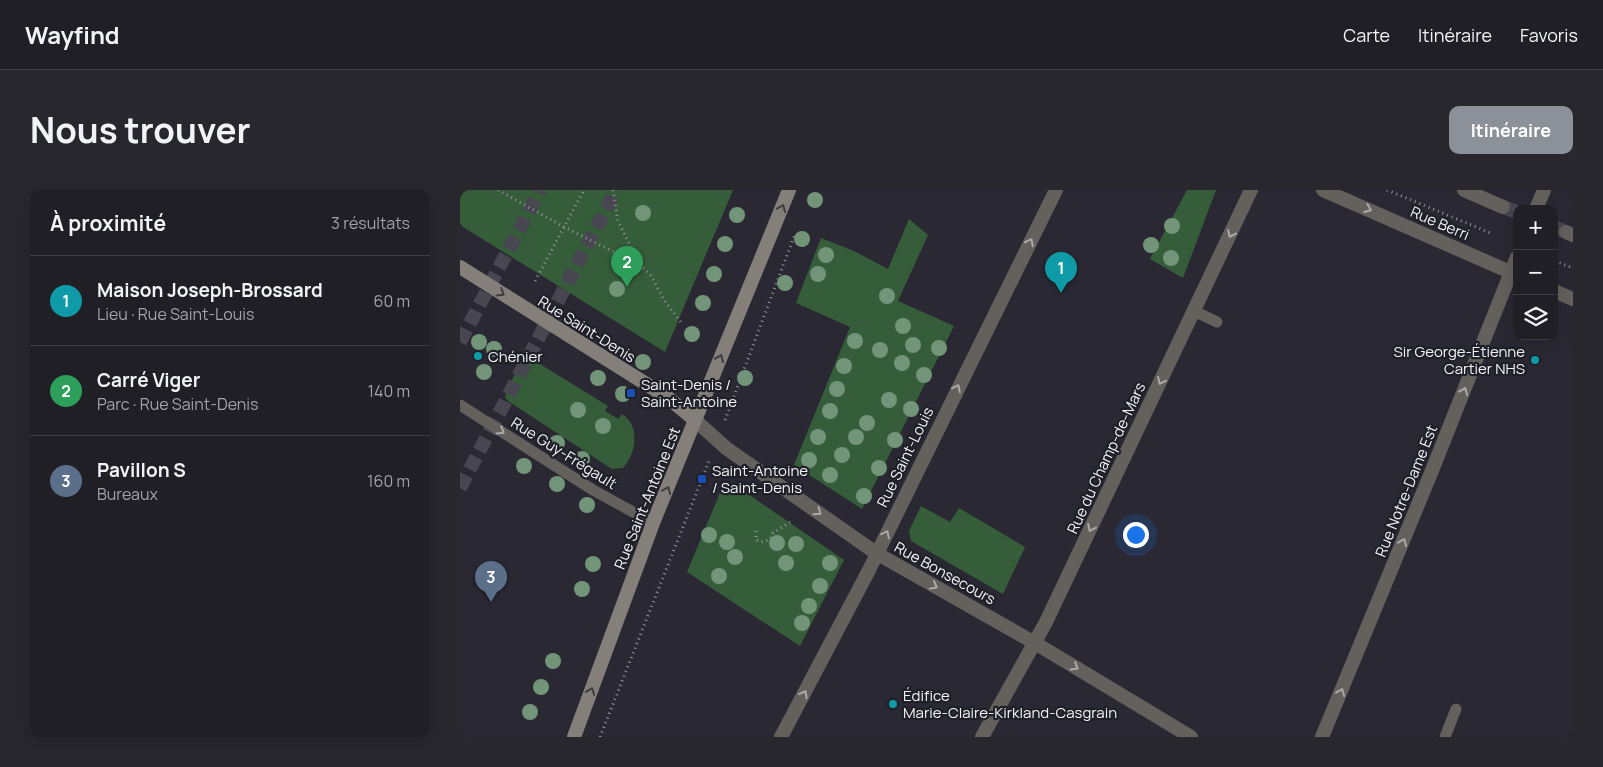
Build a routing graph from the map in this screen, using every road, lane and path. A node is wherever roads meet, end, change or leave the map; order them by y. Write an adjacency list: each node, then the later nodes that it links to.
1 (498, 190): 14 (path)
2 (584, 190): 14 (path)
3 (613, 190): 17 (path)
4 (789, 190): 29 (main road, Rue Saint-Antoine Est, one-way to 4)
5 (1056, 190): 34 (street, Rue Saint-Louis, one-way to 5)
6 (1252, 190): 25 (street, Rue du Champ-de-Mars, one-way to 25)
7 (1323, 190): 20 (street, Rue Berri, one-way to 20)
8 (1387, 190): 15 (path, Rue Berri)
9 (1464, 190): 12 (street)
10 (1544, 190): 11 (street)
11 (1538, 205)
12 (1503, 207)
13 (799, 226): 30 (path)
14 (564, 227): 17 (path); 22 (path)
15 (1493, 234)
16 (1558, 262): 19 (path)
17 (640, 265): 27 (path)
18 (460, 267): 29 (main road, Rue Saint-Denis, one-way to 29)
19 (1573, 268)
20 (1513, 274)
21 (1513, 276): 42 (street, Rue Notre-Dame Est, one-way to 21)
22 (535, 281)
23 (1558, 293): 24 (street)
24 (1573, 299)
25 (1194, 311): 26 (lane); 35 (street, Rue du Champ-de-Mars, one-way to 35)
26 (1217, 322)
27 (683, 325)
28 (460, 405): 32 (lane, Rue Guy-Frégault, one-way to 32)
29 (696, 420): 30 (street, Rue Bonsecours); 32 (main road, Rue Saint-Antoine Est, one-way to 29)
30 (717, 440): 34 (street, Rue Bonsecours, one-way to 34); 38 (path)
31 (794, 518): 33 (path)
32 (653, 523): 37 (main road, Rue Saint-Antoine Est, one-way to 32)
33 (756, 531)
34 (876, 553): 35 (street, Rue Bonsecours, one-way to 35); 39 (street, Rue Saint-Louis, one-way to 34)
35 (1035, 642): 40 (street, Rue du Champ-de-Mars); 41 (street, Rue Bonsecours, one-way to 41)
36 (1456, 709): 43 (lane)
37 (574, 737)
38 (600, 737)
39 (781, 737)
40 (982, 737)
41 (1191, 737)
42 (1322, 737)
43 (1445, 737)

